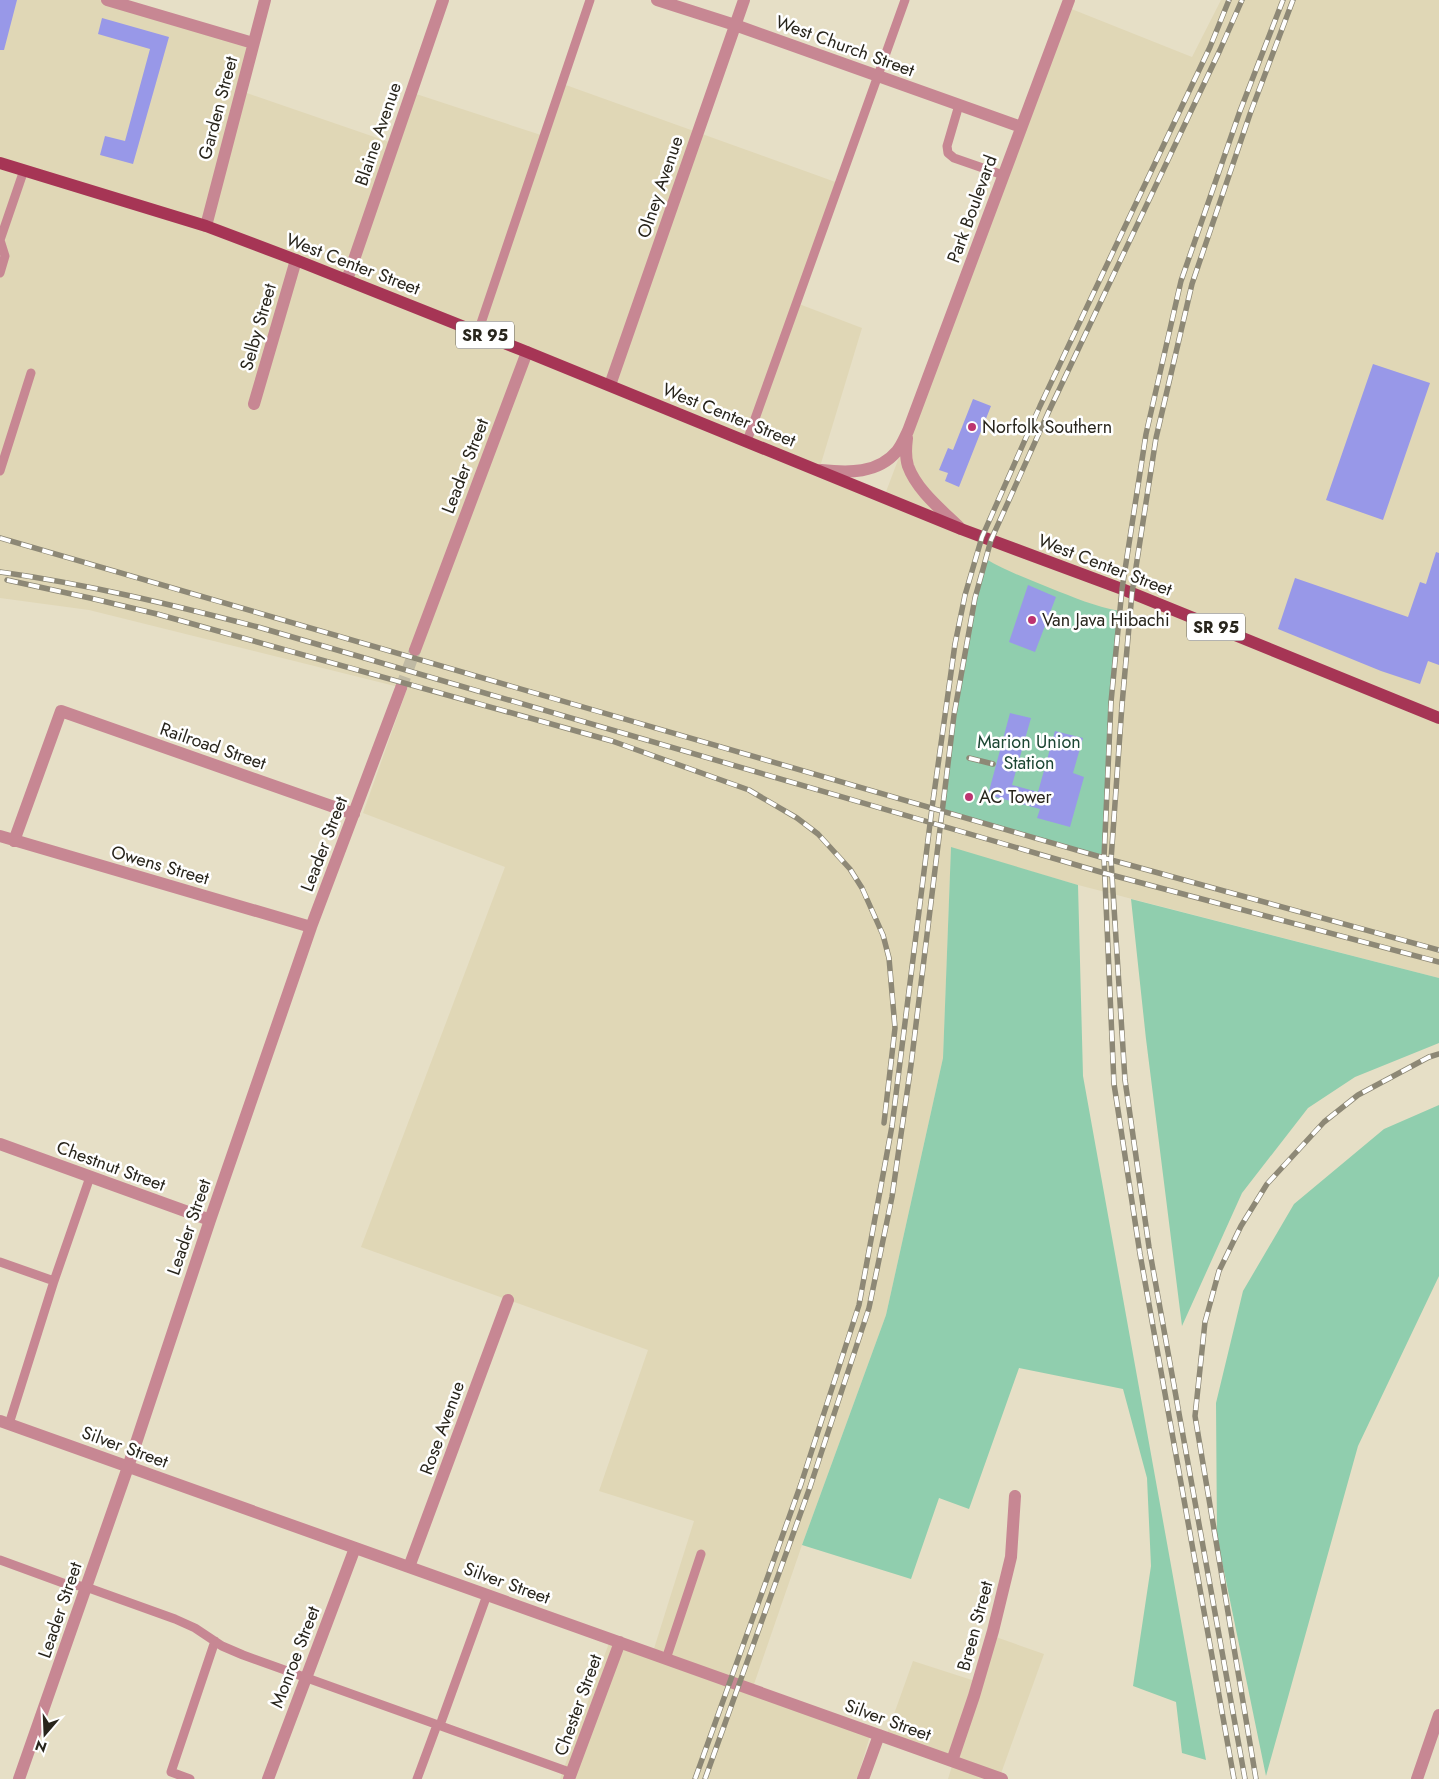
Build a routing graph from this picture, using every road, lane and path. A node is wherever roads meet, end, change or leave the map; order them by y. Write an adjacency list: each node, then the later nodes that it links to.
1 (107, 0): 10 (street)
2 (265, 0): 10 (street, Garden Street)
3 (443, 0): 20 (street, Blaine Avenue)
4 (590, 0): 21 (lane)
5 (657, 0): 9 (street, West Church Street)
6 (744, 0): 9 (street, Olney Avenue)
7 (905, 0): 11 (lane)
8 (1069, 0): 13 (street, Park Boulevard)
9 (735, 25): 11 (street, West Church Street); 24 (street, Olney Avenue)
10 (253, 43): 17 (street, Garden Street)
11 (879, 76): 12 (street, West Church Street); 27 (lane)
12 (959, 105): 13 (street, West Church Street); 16 (lane)
13 (1021, 127): 16 (street, Park Boulevard)
14 (0, 163): 15 (main road, West Center Street / SR 95)
15 (24, 170): 17 (main road, West Center Street / SR 95); 19 (lane)
16 (1003, 175): 26 (street, Park Boulevard)
17 (206, 226): 18 (main road, West Center Street / SR 95)
18 (296, 260): 20 (main road, West Center Street / SR 95); 25 (street, Selby Street)
19 (0, 273)
20 (347, 280): 21 (main road, West Center Street / SR 95)
21 (478, 332): 22 (main road, West Center Street / SR 95)
22 (527, 352): 24 (main road, West Center Street / SR 95); 31 (street, Leader Street)
23 (31, 373): 29 (lane)
24 (610, 385): 27 (main road, West Center Street / SR 95)
25 (254, 404)
26 (908, 431): 28 (street, Park Boulevard); 30 (street, Park Boulevard)
27 (747, 441): 28 (main road, West Center Street / SR 95)
28 (819, 470): 30 (main road, West Center Street / SR 95)
29 (0, 471)
30 (961, 529): 33 (main road, West Center Street / SR 95)
31 (414, 650)
32 (401, 688): 34 (street, Leader Street)
33 (1439, 718)
34 (354, 814): 36 (street, Railroad Street); 37 (street, Leader Street)
35 (0, 836): 36 (street, Owens Street)
36 (14, 841): 37 (street, Owens Street)
37 (311, 926): 40 (street, Leader Street)
38 (0, 1144): 39 (street, Chestnut Street)
39 (90, 1177): 40 (street, Chestnut Street); 42 (lane)
40 (210, 1220): 45 (street, Leader Street)
41 (0, 1262): 42 (lane)
42 (54, 1281): 44 (lane)
43 (508, 1300): 50 (street, Rose Avenue)
44 (5, 1422): 45 (street, Silver Street)
45 (128, 1467): 47 (street, Silver Street); 51 (street, Leader Street)
46 (1015, 1496): 60 (street, Breen Street)
47 (355, 1548): 50 (street, Silver Street); 56 (street, Monroe Street)
48 (701, 1554): 55 (lane)
49 (0, 1560): 51 (lane)
50 (410, 1567): 52 (street, Silver Street)
51 (86, 1587): 53 (lane); 63 (street, Leader Street)
52 (488, 1595): 54 (street, Silver Street); 58 (lane)
53 (215, 1641): 56 (lane); 61 (lane)
54 (620, 1642): 55 (street, Silver Street); 62 (street, Chester Street)
55 (666, 1659): 59 (street, Silver Street)
56 (306, 1678): 58 (lane); 65 (street, Monroe Street)
57 (1439, 1715): 69 (street)
58 (439, 1725): 62 (lane); 66 (lane)
59 (878, 1735): 60 (street, Silver Street); 67 (street)
60 (952, 1761): 68 (street, Silver Street)
61 (169, 1775): 64 (lane)
62 (571, 1776)
63 (19, 1779)
64 (190, 1779)
65 (268, 1779)
66 (417, 1779)
67 (863, 1779)
68 (1002, 1779)
69 (1417, 1779)

